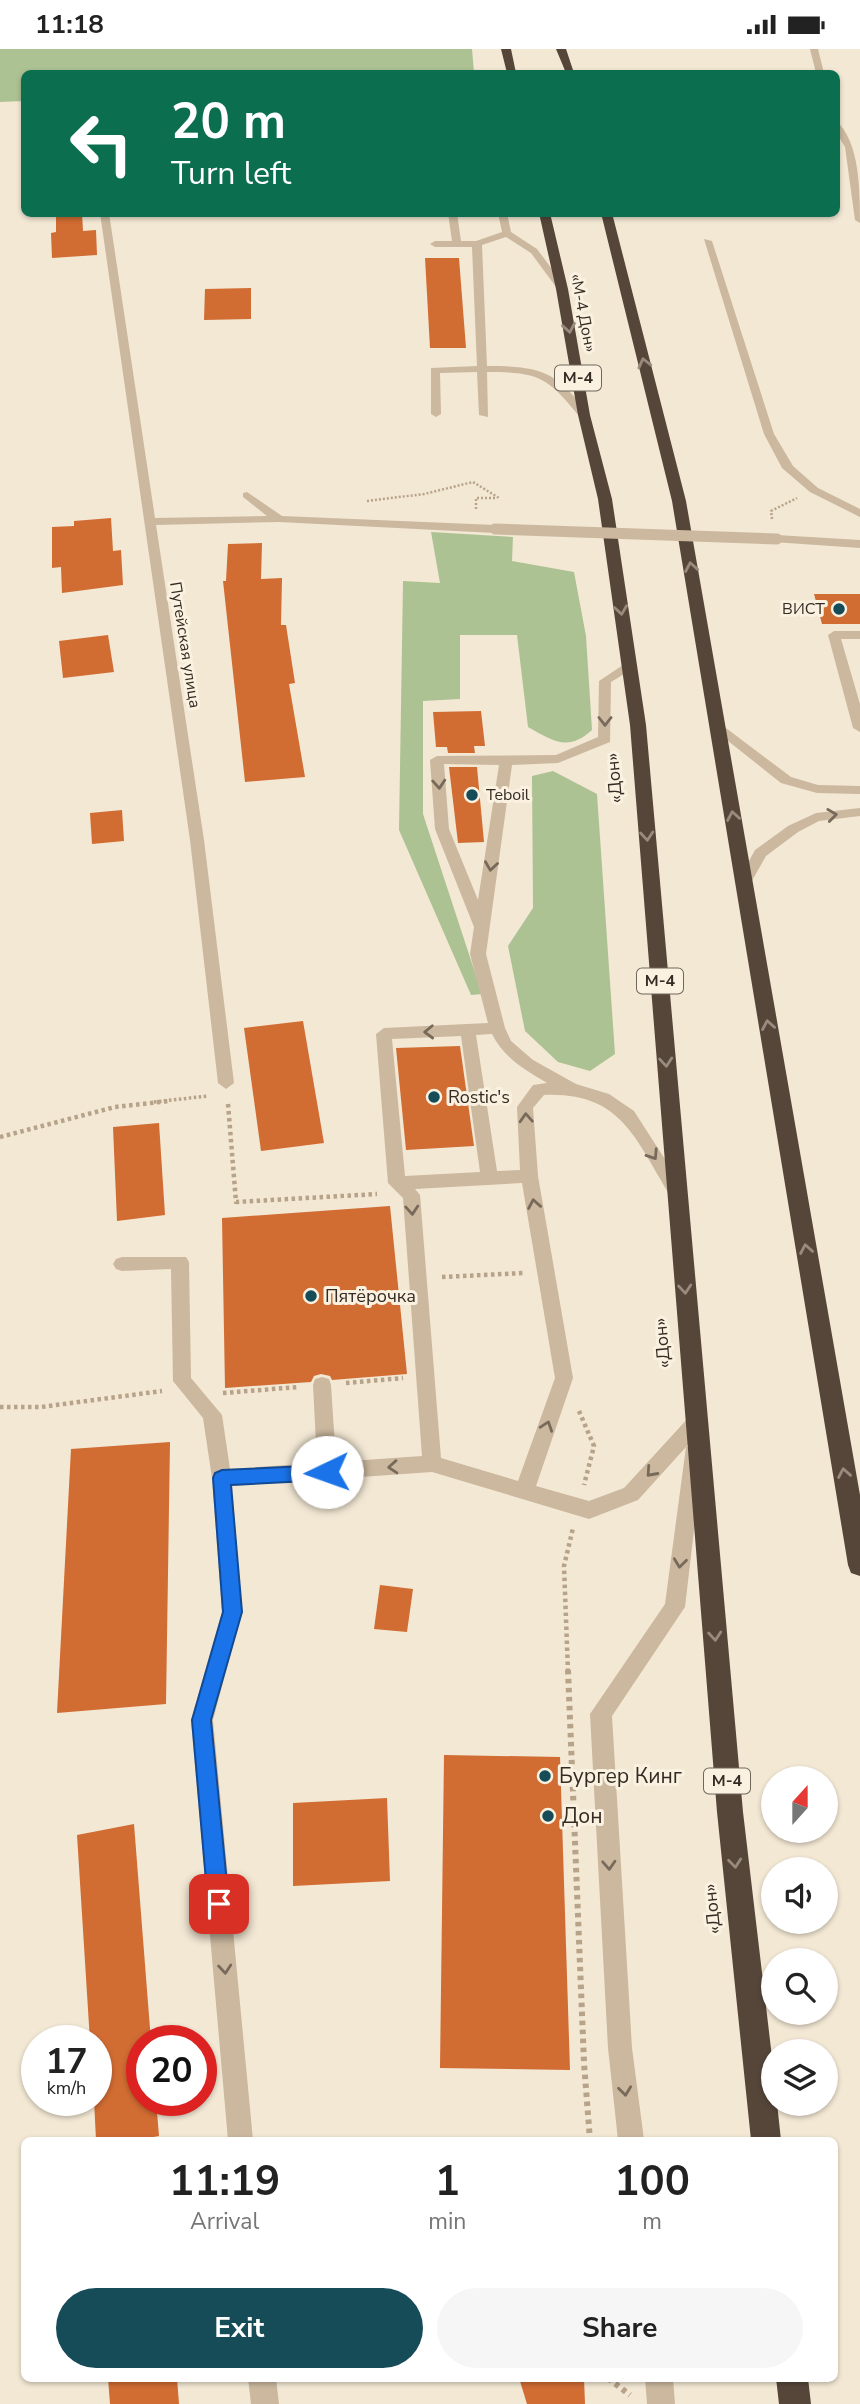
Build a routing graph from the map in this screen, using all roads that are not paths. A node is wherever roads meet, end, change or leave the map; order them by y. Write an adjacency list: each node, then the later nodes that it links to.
1 (506, 49): 4 (highway)
2 (561, 49): 5 (highway)
3 (814, 49): 6 (street)
4 (511, 70)
5 (569, 70)
6 (819, 70)
7 (840, 130): 8 (street)
8 (849, 147): 9 (street); 15 (street)
9 (860, 148)
10 (105, 217): 29 (street, Путейская улица)
11 (453, 217): 19 (street)
12 (503, 217): 16 (street)
13 (545, 217): 21 (highway, «М-4 Дон» / М-4)
14 (607, 217): 34 (highway, one-way to 14)
15 (860, 220)
16 (507, 233): 20 (street); 21 (street)
17 (707, 241): 27 (street)
18 (435, 244): 19 (street)
19 (457, 244): 20 (street)
20 (477, 244): 22 (street)
21 (562, 289): 25 (highway, «М-4 Дон» / М-4, one-way to 25)
22 (482, 370): 23 (street); 24 (street); 25 (street)
23 (436, 414)
24 (484, 415)
25 (584, 415): 30 (highway, «М-4 Дон» / М-4)
26 (247, 495): 28 (street)
27 (860, 514)
28 (279, 519): 29 (street); 31 (street, bridge)
29 (148, 522): 43 (street, Путейская улица)
30 (611, 542): 33 (highway, «Дон» / М-4, one-way to 33)
31 (860, 544)
32 (860, 635): 35 (street)
33 (629, 665): 36 (street, one-way to 36); 48 (highway, «Дон» / М-4, one-way to 48)
34 (718, 726): 37 (street); 39 (highway, one-way to 34)
35 (860, 728)
36 (506, 761): 40 (street, one-way to 40); 40 (street, one-way to 40)
37 (860, 790)
38 (860, 812): 39 (street, one-way to 38)
39 (744, 883): 56 (highway, one-way to 39)
40 (482, 925): 41 (street)
41 (497, 1028): 42 (street); 44 (street)
42 (468, 1031): 46 (street); 47 (street, one-way to 47)
43 (226, 1083)
44 (570, 1088): 45 (street, one-way to 44); 48 (street, one-way to 48)
45 (529, 1177): 46 (street); 55 (street, one-way to 45)
46 (490, 1178): 47 (street)
47 (392, 1188): 52 (street, one-way to 52)
48 (677, 1192): 51 (highway, «Дон» / М-4, one-way to 51)
49 (122, 1264): 54 (street)
50 (322, 1385): 53 (street)
51 (697, 1422): 55 (street, one-way to 55); 58 (street, one-way to 58); 59 (highway, «Дон» / М-4, one-way to 59)
52 (432, 1464): 53 (street, one-way to 53); 55 (street)
53 (327, 1472): 54 (street)
54 (222, 1478): 57 (street, one-way to 57)
55 (525, 1490)
56 (860, 1565)
57 (240, 2137)
58 (631, 2137)
59 (766, 2137)
60 (262, 2382): 63 (street)
61 (659, 2382): 64 (street)
62 (792, 2382): 65 (highway)
63 (265, 2404)
64 (661, 2404)
65 (795, 2404)

